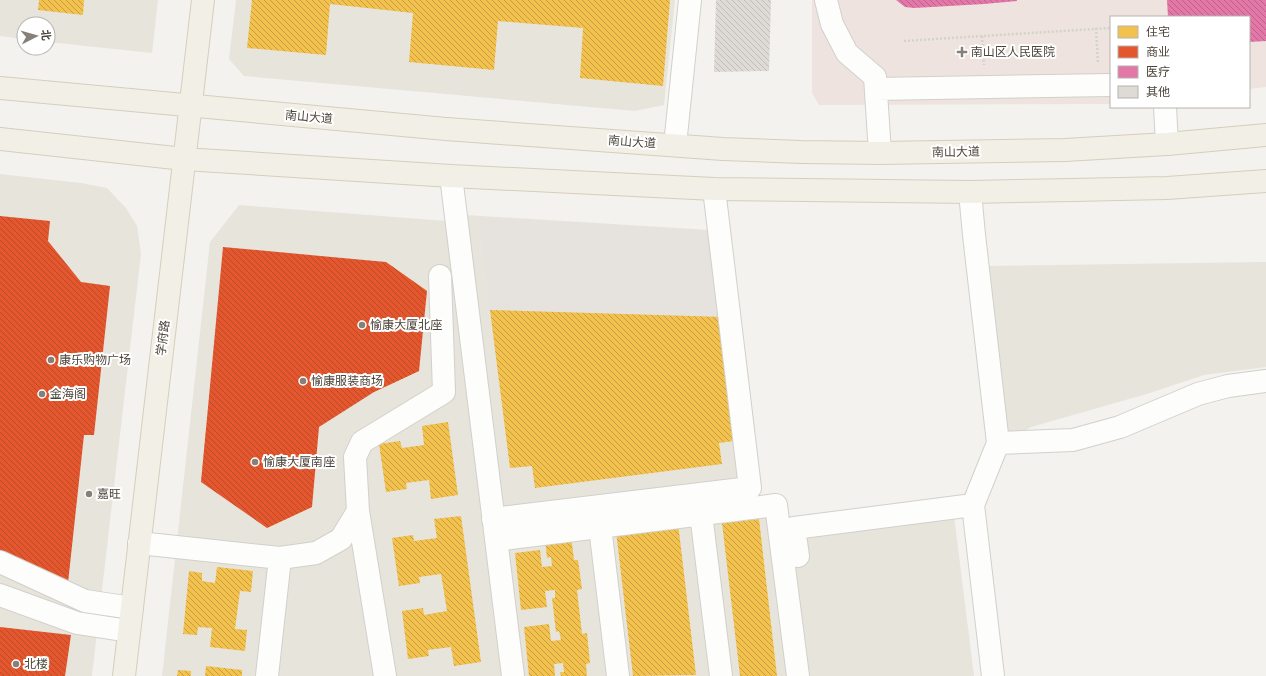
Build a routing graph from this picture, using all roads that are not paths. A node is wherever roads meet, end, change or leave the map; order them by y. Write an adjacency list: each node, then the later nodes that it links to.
1 (203, 0): 7 (main road, 学府路)
2 (690, 0): 12 (street)
3 (826, 0): 6 (street)
4 (1105, 85): 6 (street)
5 (0, 88): 7 (main road, 南山大道)
6 (876, 89): 13 (street)
7 (191, 106): 12 (main road, 南山大道); 14 (main road, 学府路)
8 (1165, 108): 11 (street)
9 (1266, 135): 11 (main road, 南山大道)
10 (0, 139): 14 (main road)
11 (1167, 144): 13 (main road, 南山大道)
12 (675, 145): 13 (main road, 南山大道)
13 (880, 153)
14 (184, 159): 15 (main road); 28 (main road, 学府路)
15 (451, 176): 17 (main road); 25 (street)
16 (1266, 181): 18 (main road)
17 (714, 189): 18 (main road); 25 (street)
18 (970, 192): 21 (street)
19 (440, 276): 23 (street)
20 (1266, 381): 21 (street)
21 (998, 443): 22 (street)
22 (973, 505): 41 (street); 42 (street)
23 (358, 511): 29 (street); 36 (street)
24 (701, 514): 26 (street); 39 (street); 40 (street)
25 (493, 518): 27 (street)
26 (600, 527): 27 (street); 38 (street)
27 (496, 540): 37 (street)
28 (139, 543): 29 (street); 32 (main road, 学府路)
29 (280, 558): 35 (street)
30 (0, 562): 32 (street)
31 (0, 595): 33 (street)
32 (132, 608): 33 (main road, 学府路)
33 (129, 631): 34 (main road, 学府路)
34 (124, 676)
35 (267, 676)
36 (385, 676)
37 (513, 676)
38 (618, 676)
39 (721, 676)
40 (798, 676)
41 (813, 676)
42 (993, 676)

